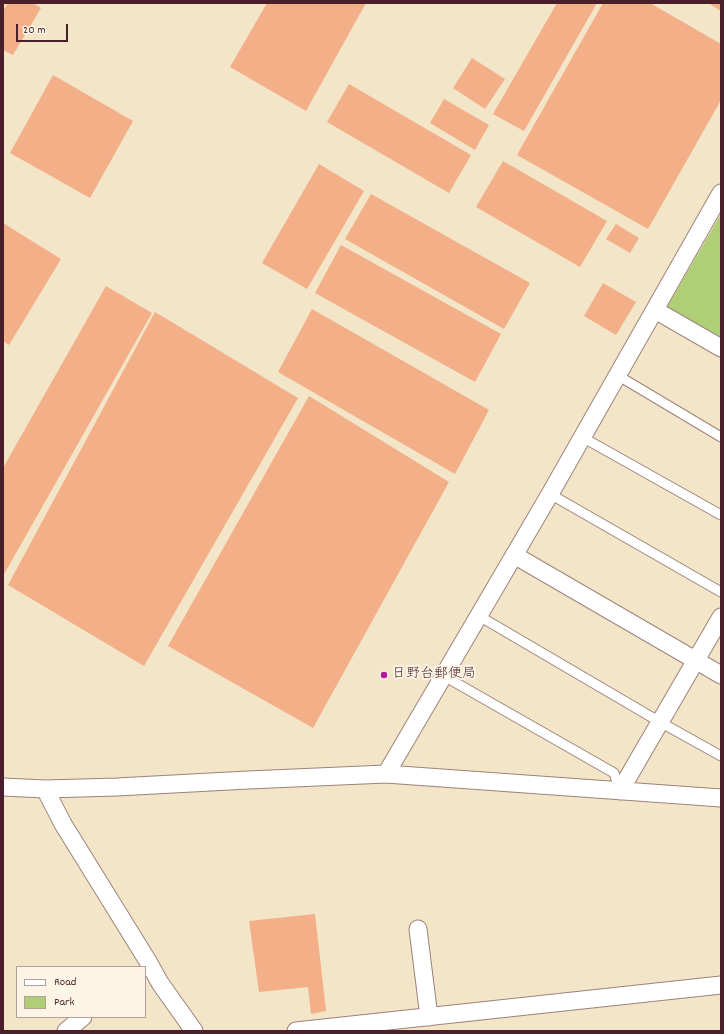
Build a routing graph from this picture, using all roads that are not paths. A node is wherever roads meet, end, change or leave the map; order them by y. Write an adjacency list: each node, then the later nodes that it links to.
1 (720, 197): 2 (street)
2 (655, 310): 3 (street); 4 (street)
3 (721, 348)
4 (617, 375): 5 (street); 6 (lane)
5 (582, 437): 7 (street); 8 (lane)
6 (721, 437)
7 (550, 494): 9 (street); 10 (lane)
8 (721, 515)
9 (514, 555): 11 (street); 13 (street)
10 (721, 592)
11 (479, 616): 15 (street); 16 (lane)
12 (721, 617): 13 (street)
13 (696, 660): 14 (street); 16 (street)
14 (721, 675)
15 (444, 676): 18 (street); 21 (lane)
16 (660, 722): 17 (lane); 21 (street)
17 (721, 756)
18 (386, 774): 20 (street); 21 (street)
19 (3, 787): 20 (street)
20 (46, 789): 24 (street)
21 (620, 791): 22 (street)
22 (721, 798)
23 (418, 929): 26 (street)
24 (146, 965): 29 (street)
25 (721, 985): 26 (street)
26 (429, 1017): 30 (street)
27 (82, 1018): 28 (street)
28 (66, 1031)
29 (194, 1031)
30 (296, 1031)

